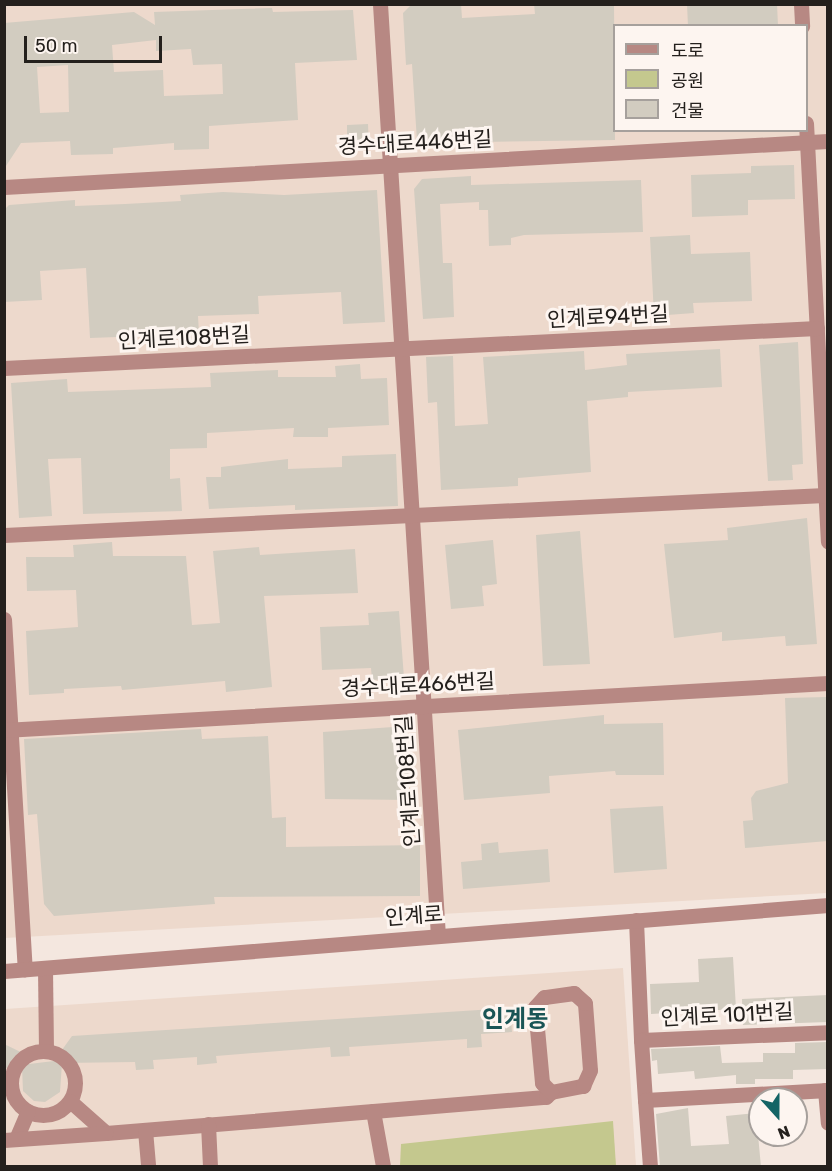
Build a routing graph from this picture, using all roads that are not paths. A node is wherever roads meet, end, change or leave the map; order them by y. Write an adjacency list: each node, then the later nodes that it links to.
1 (380, 4): 7 (street, 인계로108번길)
2 (801, 4): 3 (street)
3 (802, 24)
4 (807, 132): 6 (street)
5 (828, 141): 6 (street, 경수대로446번길)
6 (807, 142): 7 (street, 경수대로446번길); 9 (street)
7 (390, 165): 8 (street, 경수대로446번길); 10 (street, 인계로108번길)
8 (4, 187)
9 (817, 328): 10 (street, 인계로94번길); 12 (street)
10 (401, 348): 11 (street, 인계로108번길); 13 (street, 인계로108번길)
11 (4, 368)
12 (825, 495): 13 (street); 15 (street)
13 (412, 515): 14 (street); 18 (street, 인계로108번길)
14 (4, 535)
15 (828, 541)
16 (4, 619): 19 (street)
17 (828, 683): 18 (street, 경수대로466번길)
18 (424, 706): 19 (street, 경수대로466번길); 22 (street, 인계로108번길)
19 (8, 730): 24 (street)
20 (828, 905): 21 (street, 인계로)
21 (636, 920): 22 (street, 인계로); 27 (street, 인계로 101번길)
22 (438, 935): 23 (street, 인계로)
23 (45, 968): 24 (street, 인계로); 28 (street)
24 (25, 969): 25 (street, 인계로)
25 (4, 971)
26 (828, 1032): 27 (street, 인계로 101번길)
27 (641, 1040): 31 (street)
28 (46, 1051): 32 (street); 33 (street)
29 (826, 1090): 31 (street); 35 (street)
30 (551, 1092): 30 (street); 34 (street)
31 (645, 1100): 43 (street)
32 (70, 1101): 33 (street); 38 (street)
33 (28, 1111): 39 (street)
34 (373, 1111): 36 (street); 42 (street)
35 (828, 1123)
36 (208, 1125): 37 (street); 41 (street)
37 (145, 1130): 38 (street); 40 (street)
38 (106, 1133): 39 (street)
39 (10, 1139)
40 (148, 1167)
41 (210, 1167)
42 (383, 1167)
43 (650, 1167)

